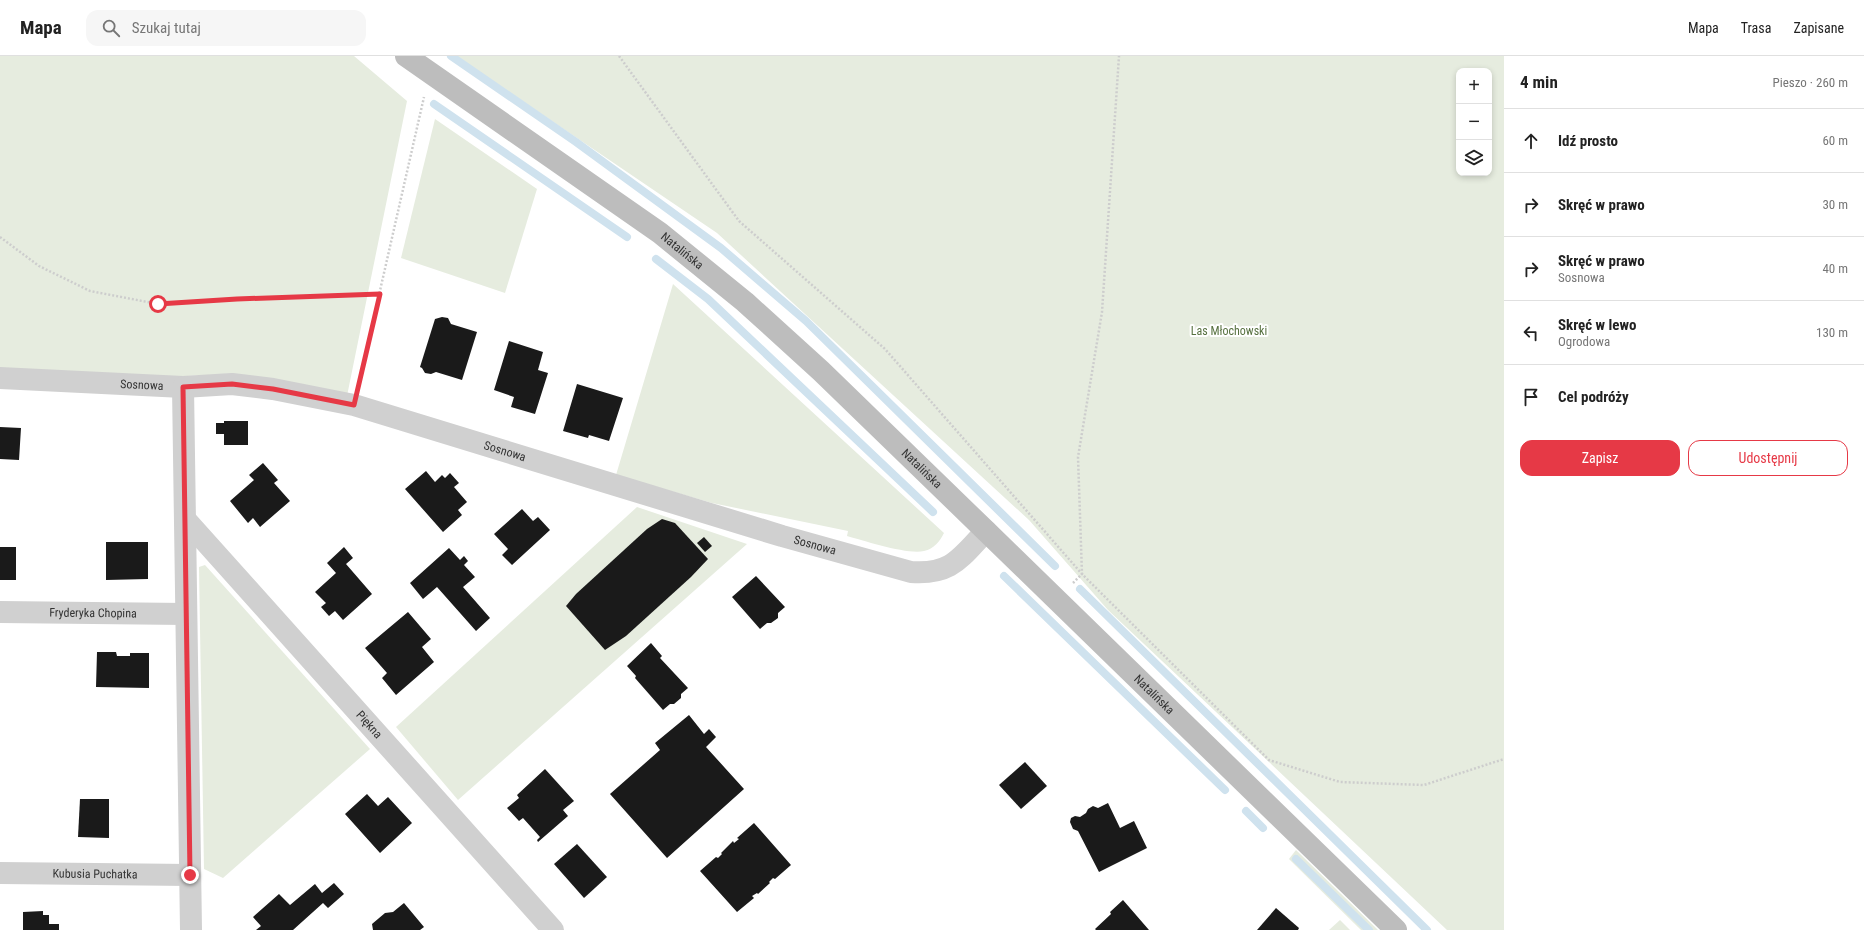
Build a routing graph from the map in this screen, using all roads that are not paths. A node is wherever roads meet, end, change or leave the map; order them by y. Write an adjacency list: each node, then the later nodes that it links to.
1 (406, 56): 5 (main road, Natalińska)
2 (0, 378): 3 (street, Sosnowa)
3 (183, 387): 4 (street); 5 (street, Sosnowa)
4 (185, 519): 7 (street); 11 (street, Piękna)
5 (986, 531): 12 (main road, Natalińska)
6 (0, 612): 7 (street, Fryderyka Chopina)
7 (186, 614): 9 (street)
8 (0, 873): 9 (street, Kubusia Puchatka)
9 (190, 875): 10 (street)
10 (191, 930)
11 (553, 930)
12 (1396, 930)

